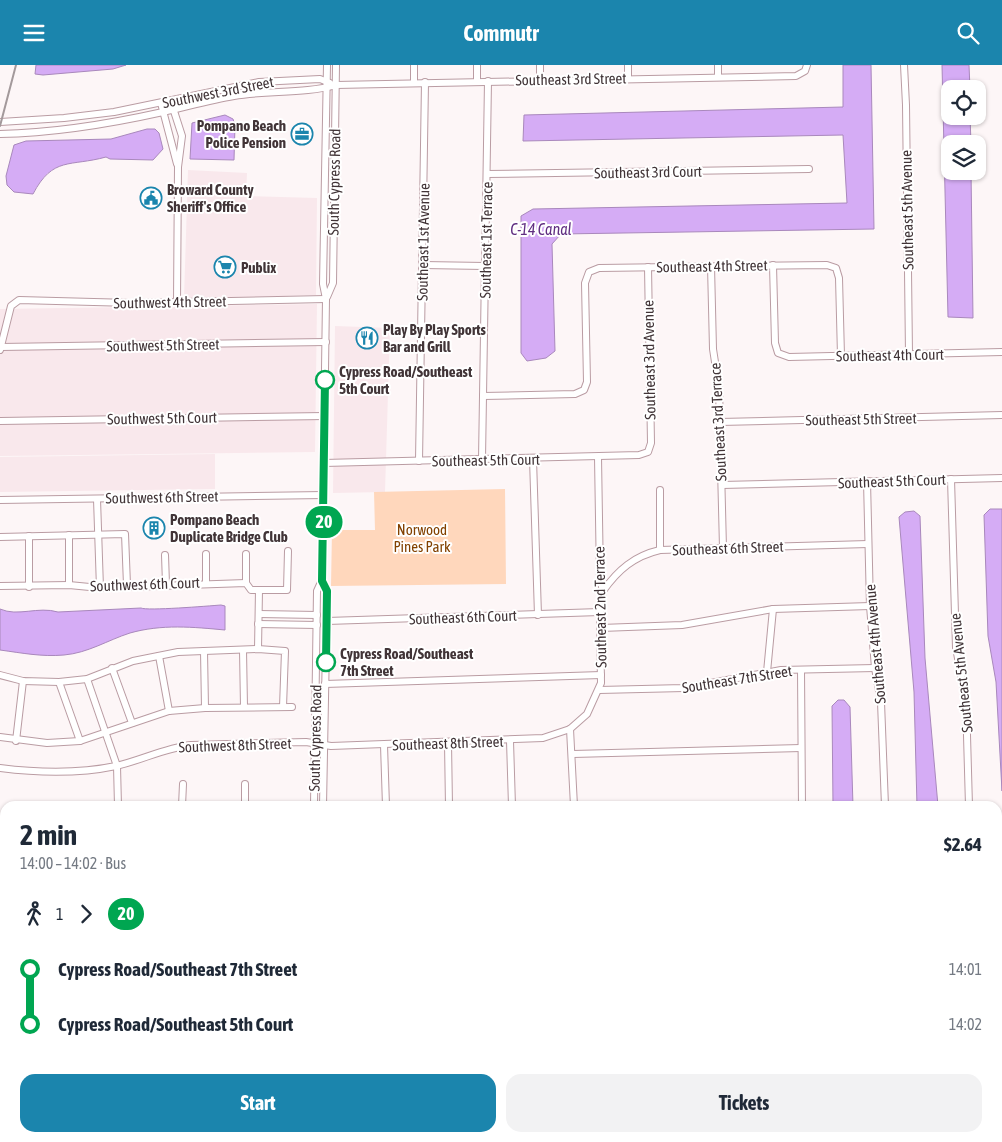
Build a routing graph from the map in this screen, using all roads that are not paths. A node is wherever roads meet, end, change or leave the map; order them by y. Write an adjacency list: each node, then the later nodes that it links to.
1 (327, 65): 17 (street, South Cypress Road)
2 (336, 65): 18 (street, South Cypress Road)
3 (414, 65): 15 (street)
4 (477, 65): 13 (street)
5 (540, 65): 12 (street)
6 (628, 65): 11 (street)
7 (718, 65): 10 (street)
8 (904, 65): 38 (street, Southeast 5th Avenue)
9 (806, 68): 10 (street, Southeast 3rd Street)
10 (718, 77): 11 (street, Southeast 3rd Street)
11 (628, 79): 12 (street, Southeast 3rd Street)
12 (540, 80): 14 (street, Southeast 3rd Street)
13 (478, 81): 14 (street, Southeast 3rd Street); 16 (street, Southeast 3rd Street)
14 (488, 81): 27 (street, Southeast 1st Terrace)
15 (414, 83): 16 (street, Southeast 3rd Street); 18 (street, Southeast 3rd Street)
16 (425, 83): 28 (street, Southeast 1st Avenue)
17 (326, 84): 18 (street, Southwest 3rd Street); 19 (street, Southwest 3rd Street); 21 (street, Southwest 3rd Street); 33 (street, South Cypress Road)
18 (336, 85): 33 (street, South Cypress Road)
19 (171, 100): 20 (street, Southwest 3rd Street); 21 (street)
20 (161, 103): 22 (street); 23 (street, Southwest 3rd Street)
21 (174, 110): 22 (street, Southwest 3rd Street); 25 (street)
22 (162, 112): 24 (street, Southwest 3rd Street); 25 (street)
23 (0, 122)
24 (0, 134)
25 (178, 167): 34 (street)
26 (809, 169): 27 (street, Southeast 3rd Court)
27 (487, 174): 30 (street, Southeast 1st Terrace)
28 (423, 265): 30 (street); 49 (street, Southeast 1st Avenue)
29 (773, 265): 31 (street, Southeast 4th Street); 39 (street, Southeast 4th Court); 39 (street, Southeast 4th Street)
30 (485, 266): 40 (street, Southeast 1st Terrace)
31 (711, 266): 32 (street, Southeast 4th Street); 44 (street, Southeast 3rd Terrace)
32 (648, 267): 40 (street, Southeast 4th Street); 45 (street, Southeast 3rd Avenue)
33 (326, 299): 34 (street, Southwest 4th Street); 35 (street, South Cypress Road)
34 (177, 302): 36 (street, Southwest 4th Street)
35 (326, 343): 36 (street, Southwest 5th Street); 42 (street, South Cypress Road)
36 (0, 348)
37 (1002, 352): 38 (street, Southeast 4th Court)
38 (909, 354): 39 (street, Southeast 4th Court)
39 (840, 356)
40 (483, 396): 47 (street, Southeast 1st Terrace)
41 (1002, 415): 44 (street, Southeast 5th Street)
42 (325, 416): 43 (street, Southwest 5th Court); 50 (street, South Cypress Road)
43 (0, 421)
44 (720, 423): 54 (street, Southeast 3rd Terrace)
45 (648, 452): 46 (street, Southeast 5th Court)
46 (598, 457): 48 (street, Southeast 5th Court); 80 (street, Southeast 2nd Terrace)
47 (482, 459): 48 (street, Southeast 5th Court); 49 (street, Southeast 5th Court)
48 (533, 459): 86 (street)
49 (419, 461): 50 (street, Southeast 5th Court)
50 (324, 463): 56 (street, South Cypress Road)
51 (1002, 478): 52 (street, Southeast 5th Court)
52 (951, 479): 53 (street, Southeast 5th Court); 139 (street, Southeast 5th Avenue)
53 (868, 481): 54 (street, Southeast 5th Court); 63 (street, Southeast 4th Avenue)
54 (722, 485): 64 (street, Southeast 3rd Terrace)
55 (660, 490): 65 (street)
56 (324, 495): 57 (street, Southwest 6th Street); 70 (street, South Cypress Road)
57 (97, 499): 58 (street, Southwest 6th Street); 59 (street)
58 (0, 501)
59 (98, 534): 60 (street); 75 (street); 78 (street)
60 (70, 535): 61 (street); 74 (street)
61 (29, 536): 62 (street); 77 (street)
62 (0, 537)
63 (868, 544): 64 (street, Southeast 6th Street); 81 (street, Southeast 4th Avenue)
64 (724, 548): 65 (street, Southeast 6th Street)
65 (660, 550): 80 (street, Southeast 6th Street)
66 (288, 551): 79 (street, Southwest 6th Court)
67 (206, 554): 71 (street)
68 (246, 554): 72 (street)
69 (165, 555): 73 (street)
70 (322, 581): 85 (street, South Cypress Road); 87 (street, South Cypress Road)
71 (206, 583): 72 (street, Southwest 6th Court); 73 (street, Southwest 6th Court)
72 (246, 583): 79 (street, Southwest 6th Court)
73 (166, 584): 75 (street, Southwest 6th Court)
74 (70, 585): 77 (street, Southwest 6th Court); 78 (street, Southwest 6th Court)
75 (127, 585): 78 (street, Southwest 6th Court)
76 (0, 586): 77 (street, Southwest 6th Court)
77 (29, 587)
78 (100, 588)
79 (259, 590): 84 (street)
80 (603, 591): 83 (street, Southeast 2nd Terrace)
81 (870, 606): 82 (street); 96 (street, Southeast 4th Avenue)
82 (774, 609): 90 (street); 98 (street)
83 (600, 612): 86 (street, Southeast 6th Court); 90 (street, Southeast 2nd Terrace)
84 (259, 614): 85 (street); 88 (street)
85 (317, 615): 89 (street, South Cypress Road)
86 (538, 615): 87 (street, Southeast 6th Court)
87 (327, 621): 104 (street, South Cypress Road)
88 (258, 624): 89 (street); 91 (street)
89 (317, 625): 119 (street, South Cypress Road)
90 (601, 628): 100 (street, Southeast 2nd Terrace)
91 (258, 649): 92 (street); 107 (street)
92 (243, 650): 93 (street); 106 (street)
93 (204, 651): 94 (street); 109 (street)
94 (159, 656): 95 (street); 110 (street)
95 (112, 668): 101 (street); 111 (street)
96 (875, 668): 97 (street, Southeast 7th Street); 138 (street, Southeast 4th Avenue)
97 (801, 670): 98 (street, Southeast 7th Street); 122 (street)
98 (767, 672): 105 (street, Southeast 7th Street)
99 (0, 675): 102 (street)
100 (601, 675): 104 (street); 105 (street, Southeast 2nd Terrace)
101 (87, 679): 103 (street); 113 (street)
102 (23, 681): 103 (street); 115 (street)
103 (59, 682): 116 (street)
104 (325, 684): 120 (street, South Cypress Road)
105 (599, 690): 112 (street, Southeast 2nd Terrace)
106 (244, 707): 107 (street); 109 (street)
107 (283, 707): 108 (street)
108 (292, 707)
109 (205, 708): 110 (street)
110 (169, 711): 111 (street)
111 (132, 723): 113 (street)
112 (570, 729): 117 (street, Southeast 8th Street); 123 (street)
113 (106, 733): 116 (street); 124 (street)
114 (0, 737): 115 (street)
115 (16, 741): 116 (street)
116 (80, 741)
117 (510, 741): 118 (street, Southeast 8th Street); 135 (street)
118 (448, 743): 121 (street, Southeast 8th Street); 134 (street)
119 (315, 744): 120 (street, Southwest 8th Street); 124 (street, Southwest 8th Street); 131 (street, South Cypress Road)
120 (324, 745): 121 (street, Southeast 8th Street); 132 (street, South Cypress Road)
121 (384, 745): 133 (street)
122 (801, 748): 123 (street); 137 (street)
123 (573, 754): 136 (street)
124 (117, 766): 125 (street, Southwest 8th Street); 128 (street)
125 (0, 768)
126 (182, 784): 129 (street)
127 (245, 784): 130 (street)
128 (118, 801)
129 (182, 801)
130 (245, 801)
131 (314, 801)
132 (323, 801)
133 (386, 801)
134 (449, 801)
135 (512, 801)
136 (574, 801)
137 (802, 801)
138 (884, 801)
139 (969, 801)

